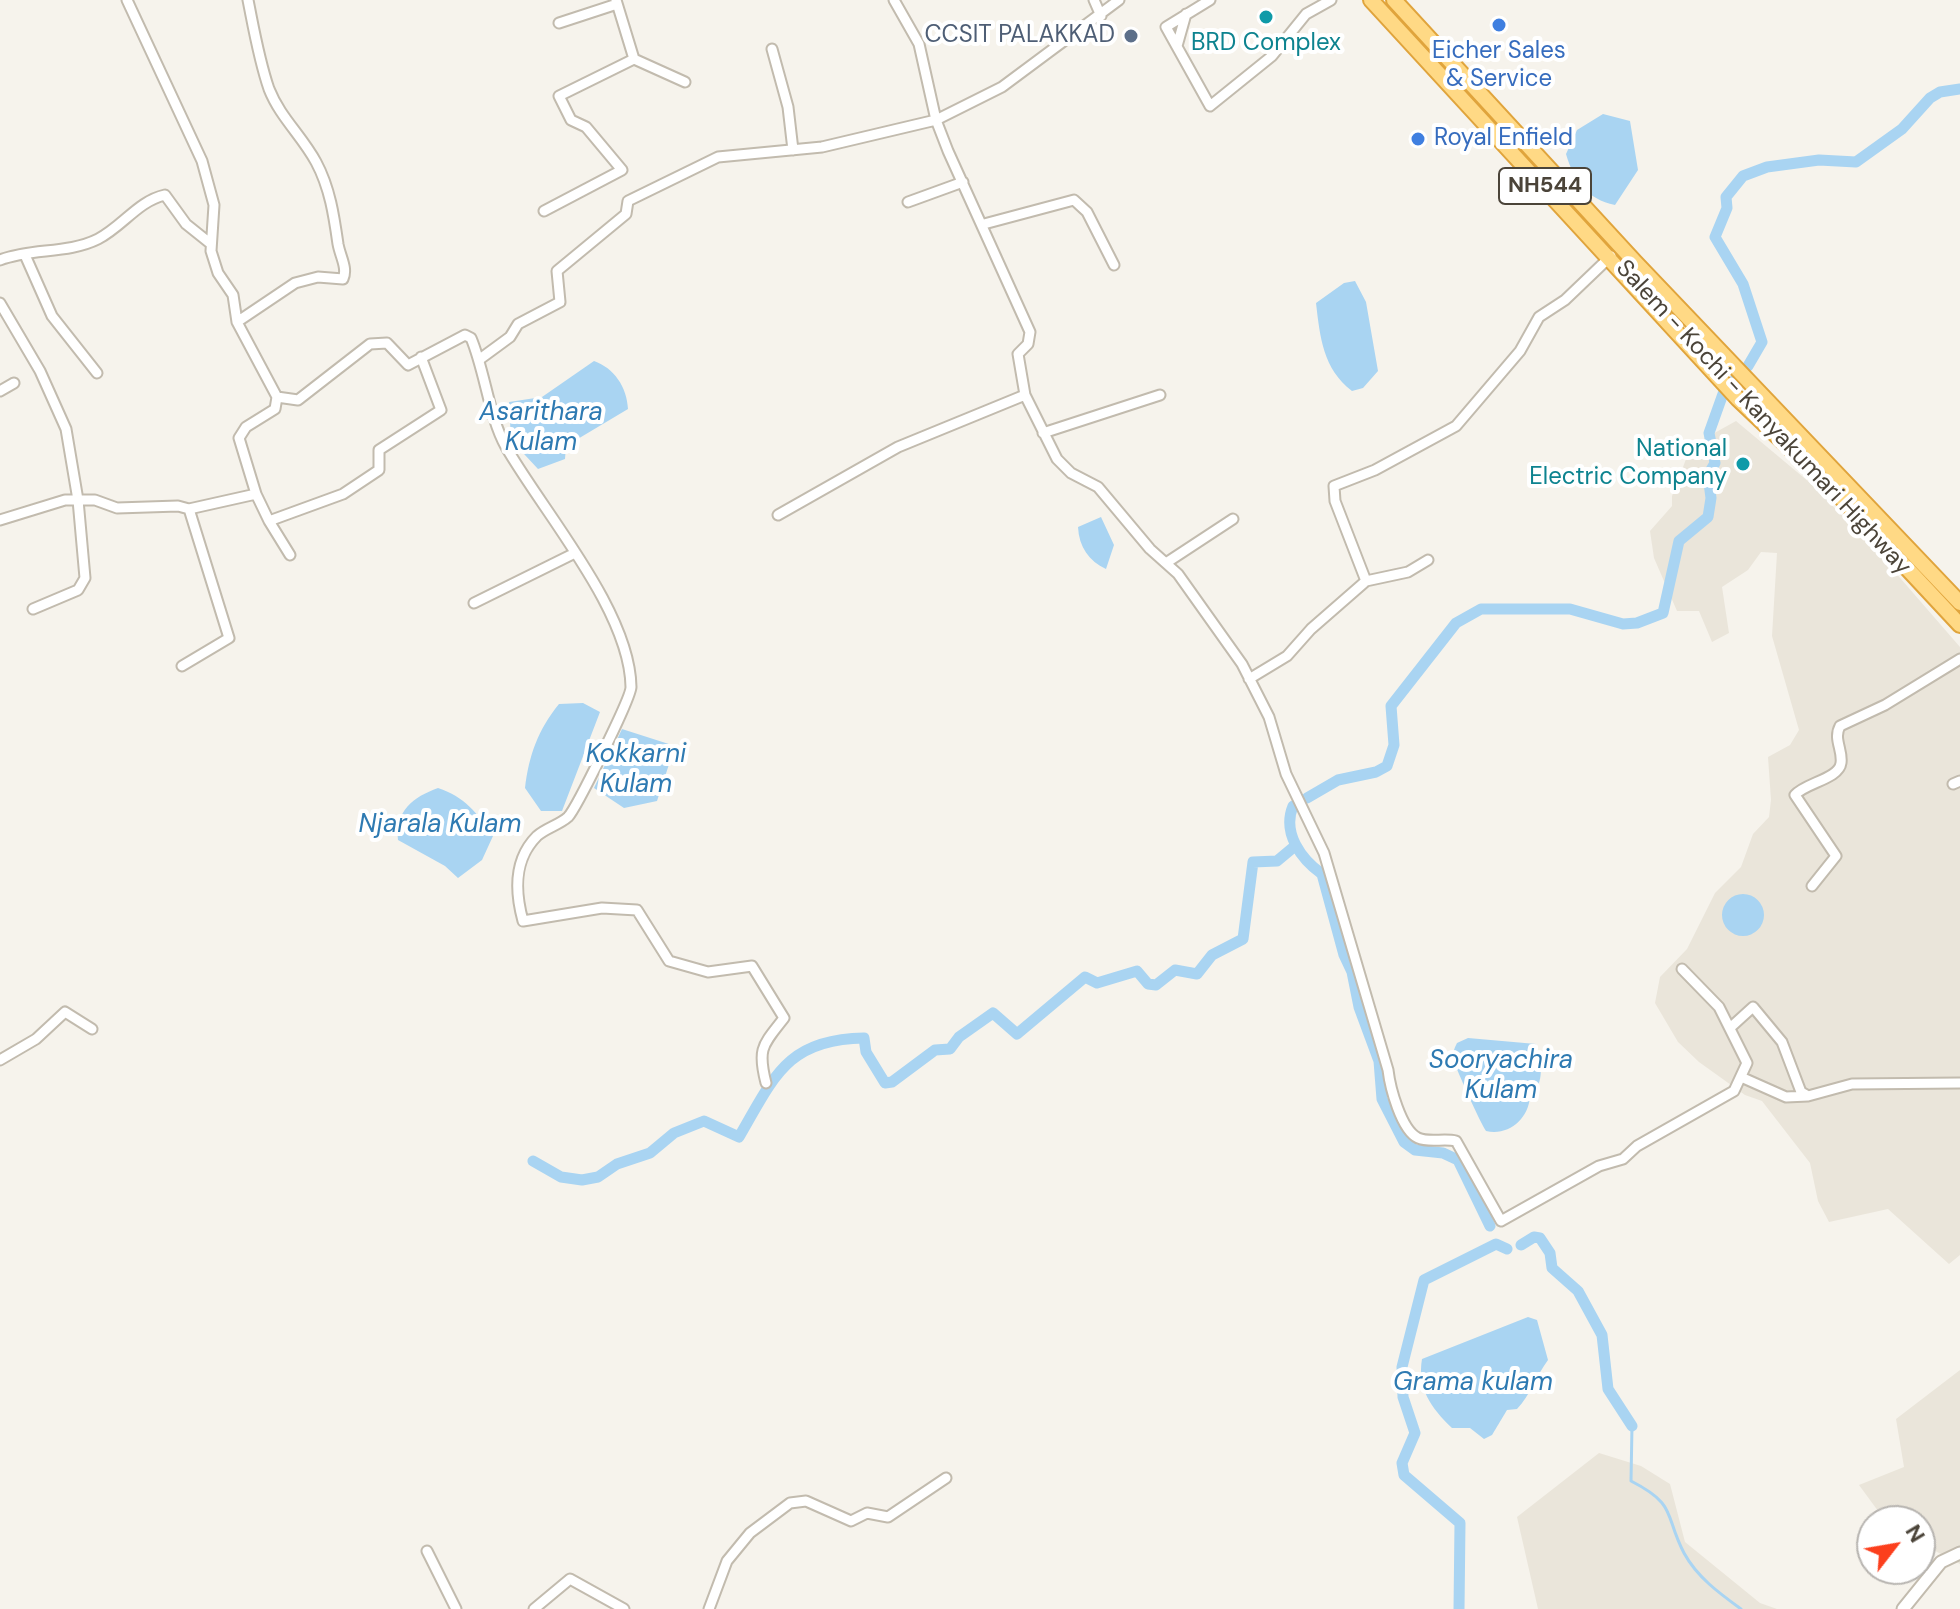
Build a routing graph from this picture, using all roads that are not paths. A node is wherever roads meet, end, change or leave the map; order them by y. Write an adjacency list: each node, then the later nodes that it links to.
1 (127, 0): 24 (street)
2 (248, 0): 30 (street)
3 (894, 0): 18 (street)
4 (1094, 0): 12 (street)
5 (1119, 0): 12 (street)
6 (1210, 0): 11 (street)
7 (1329, 0): 14 (street)
8 (1371, 0): 26 (highway, Salem - Kochi - Kanyakumari Highway / NH544)
9 (1394, 0): 53 (highway, Salem - Kochi - Kanyakumari Highway / NH544)
10 (616, 2): 13 (street); 16 (street)
11 (1186, 14): 14 (street); 14 (street)
12 (1101, 16): 18 (street)
13 (559, 23)
14 (1177, 46)
15 (772, 49): 19 (street)
16 (634, 59): 17 (street); 22 (street)
17 (685, 82)
18 (936, 120): 19 (street); 20 (street)
19 (793, 150): 32 (street)
20 (963, 182): 21 (street); 23 (street)
21 (908, 202)
22 (544, 211)
23 (984, 224): 28 (street); 36 (street)
24 (211, 244): 25 (street); 30 (street)
25 (25, 255): 27 (street); 33 (street)
26 (1611, 256): 51 (street); 55 (highway, Salem - Kochi - Kanyakumari Highway / NH544)
27 (0, 260)
28 (1114, 265)
29 (0, 303): 41 (street)
30 (237, 322): 38 (street)
31 (421, 357): 32 (street); 38 (street); 46 (street)
32 (480, 359): 47 (street)
33 (97, 373)
34 (14, 383): 35 (street)
35 (0, 391)
36 (1025, 395): 39 (street); 43 (street)
37 (1160, 395): 39 (street)
38 (277, 397): 40 (street)
39 (1043, 433): 50 (street)
40 (256, 494): 42 (street); 46 (street)
41 (78, 500): 42 (street); 45 (street); 54 (street)
42 (189, 509): 57 (street)
43 (778, 515)
44 (1233, 519): 50 (street)
45 (0, 520)
46 (269, 521): 48 (street)
47 (575, 553): 52 (street); 65 (street)
48 (290, 555)
49 (1428, 560): 51 (street)
50 (1166, 563): 58 (street)
51 (1366, 581): 58 (street)
52 (474, 603)
53 (1960, 603)
54 (33, 609)
55 (1960, 625)
56 (1960, 659): 59 (street)
57 (182, 666)
58 (1249, 679): 64 (street)
59 (1812, 886)
60 (1682, 969): 61 (street)
61 (1731, 1027): 64 (street); 67 (street)
62 (92, 1029): 63 (street)
63 (0, 1060)
64 (1741, 1077): 67 (street)
65 (766, 1083)
66 (1960, 1083): 67 (street)
67 (1808, 1096)
68 (946, 1478): 74 (street)
69 (427, 1551): 71 (street)
70 (1960, 1553): 75 (street)
71 (456, 1609)
72 (534, 1609): 73 (street)
73 (624, 1609)
74 (709, 1609)
75 (1903, 1609)

